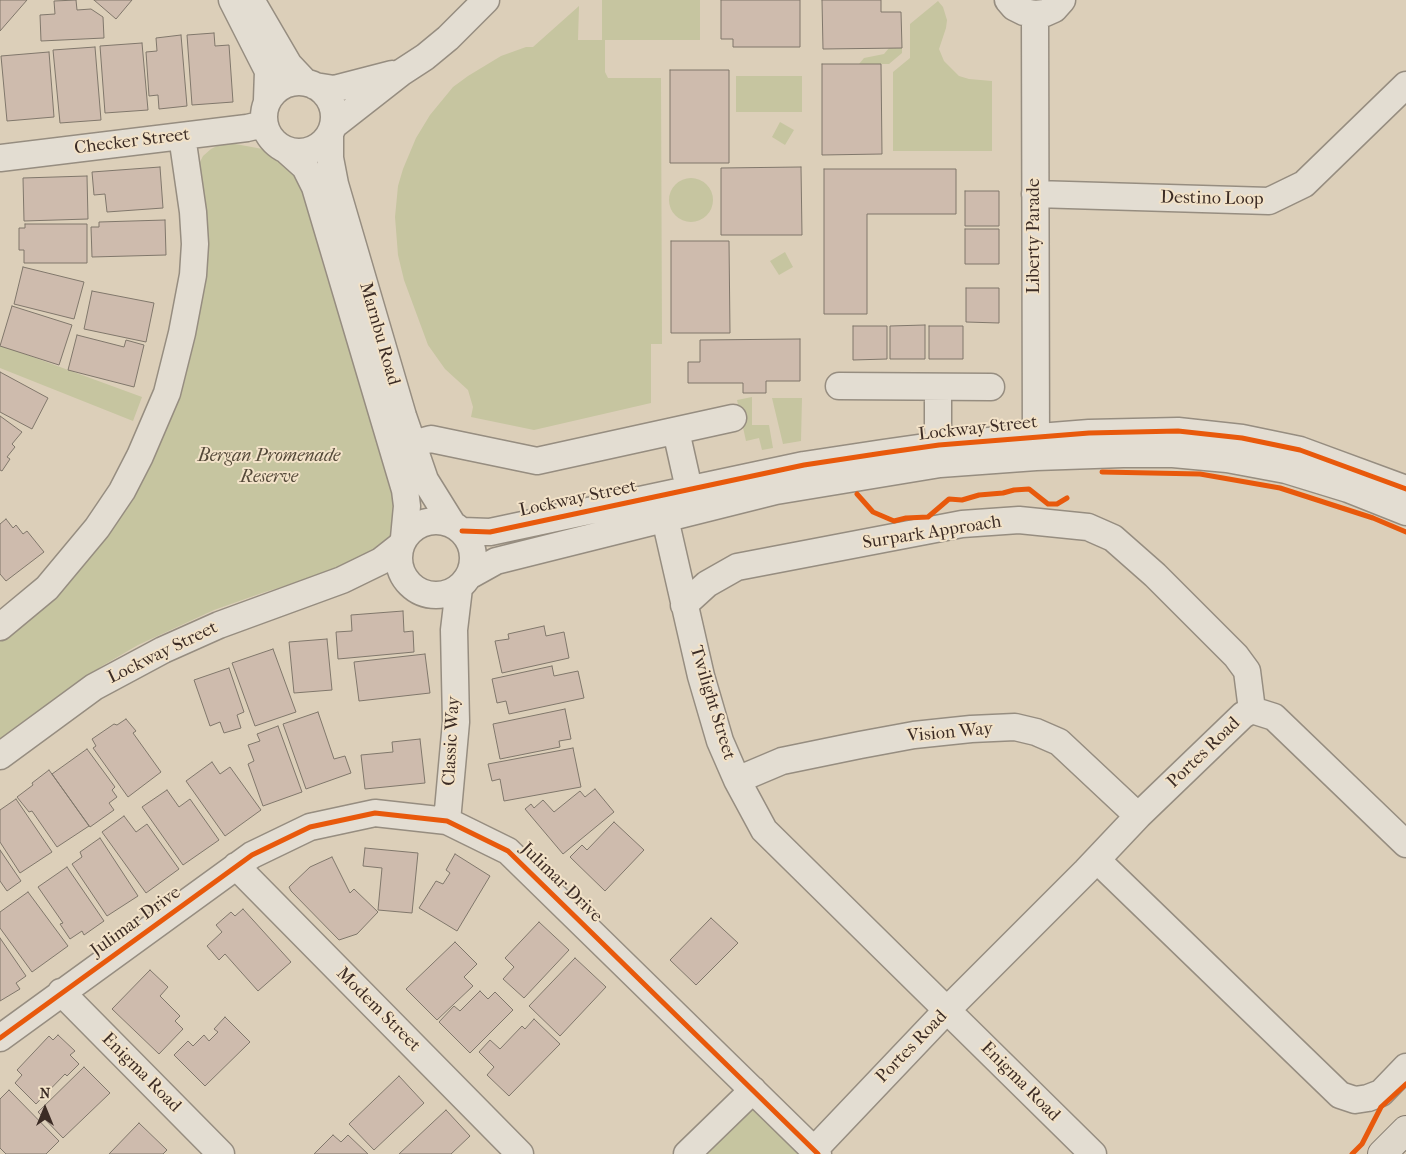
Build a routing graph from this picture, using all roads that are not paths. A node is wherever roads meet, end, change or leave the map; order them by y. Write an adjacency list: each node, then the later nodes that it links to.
1 (232, 0): 10 (street)
2 (251, 0): 8 (street)
3 (486, 0): 7 (street)
4 (1008, 0): 6 (street)
5 (1062, 0): 6 (street)
6 (1035, 14): 15 (street, Liberty Parade)
7 (402, 72): 8 (street); 11 (street)
8 (310, 84): 10 (street); 11 (street)
9 (1406, 85): 15 (street, Destino Loop)
10 (266, 112): 12 (street, Checker Street); 13 (street)
11 (332, 130): 13 (street); 21 (street, Marnbu Road)
12 (182, 136): 14 (street, Checker Street); 34 (street)
13 (286, 150): 29 (street, Marnbu Road)
14 (0, 158)
15 (1035, 194): 22 (street, Liberty Parade)
16 (839, 386): 17 (street)
17 (938, 387): 18 (street); 23 (street)
18 (990, 387)
19 (733, 418): 20 (street)
20 (676, 431): 21 (street); 24 (street)
21 (412, 444): 28 (street, Marnbu Road)
22 (1036, 447): 23 (street, Lockway Street); 25 (street, Lockway Street); 27 (street, Lockway Street)
23 (939, 454): 24 (street, Lockway Street); 26 (street, Lockway Street)
24 (689, 489): 26 (street, Lockway Street)
25 (1406, 489)
26 (662, 507): 28 (street, Lockway Street); 31 (street, Lockway Street); 33 (street, Twilight Street)
27 (1406, 512)
28 (458, 528): 29 (street); 31 (street)
29 (402, 542): 30 (street, Lockway Street); 32 (street)
30 (342, 580): 32 (street, Lockway Street); 37 (street, Lockway Street)
31 (464, 582): 32 (street); 35 (street, Classic Way)
32 (416, 589): 35 (street, Classic Way)
33 (684, 604): 36 (street, Surpark Approach); 38 (street, Twilight Street)
34 (0, 627)
35 (454, 660): 40 (street, Classic Way)
36 (1252, 710): 39 (street, Portes Road); 41 (street, Portes Road)
37 (0, 756)
38 (737, 780): 39 (street, Vision Way); 45 (street, Twilight Street)
39 (1138, 816): 42 (street, Portes Road)
40 (446, 821): 43 (street, Julimar Drive); 48 (street, Julimar Drive)
41 (1406, 844)
42 (1097, 860): 45 (street, Portes Road); 47 (street)
43 (236, 866): 44 (street, Julimar Drive); 52 (street, Modem Street)
44 (61, 992): 46 (street, Julimar Drive); 50 (street, Enigma Road)
45 (948, 1010): 51 (street, Portes Road); 54 (street, Enigma Road)
46 (0, 1038)
47 (1406, 1067)
48 (753, 1090): 51 (street, Julimar Drive); 53 (street)
49 (1406, 1130): 55 (main road)
50 (207, 1149)
51 (816, 1152)
52 (520, 1154)
53 (687, 1154)
54 (1094, 1154)
55 (1382, 1154)

